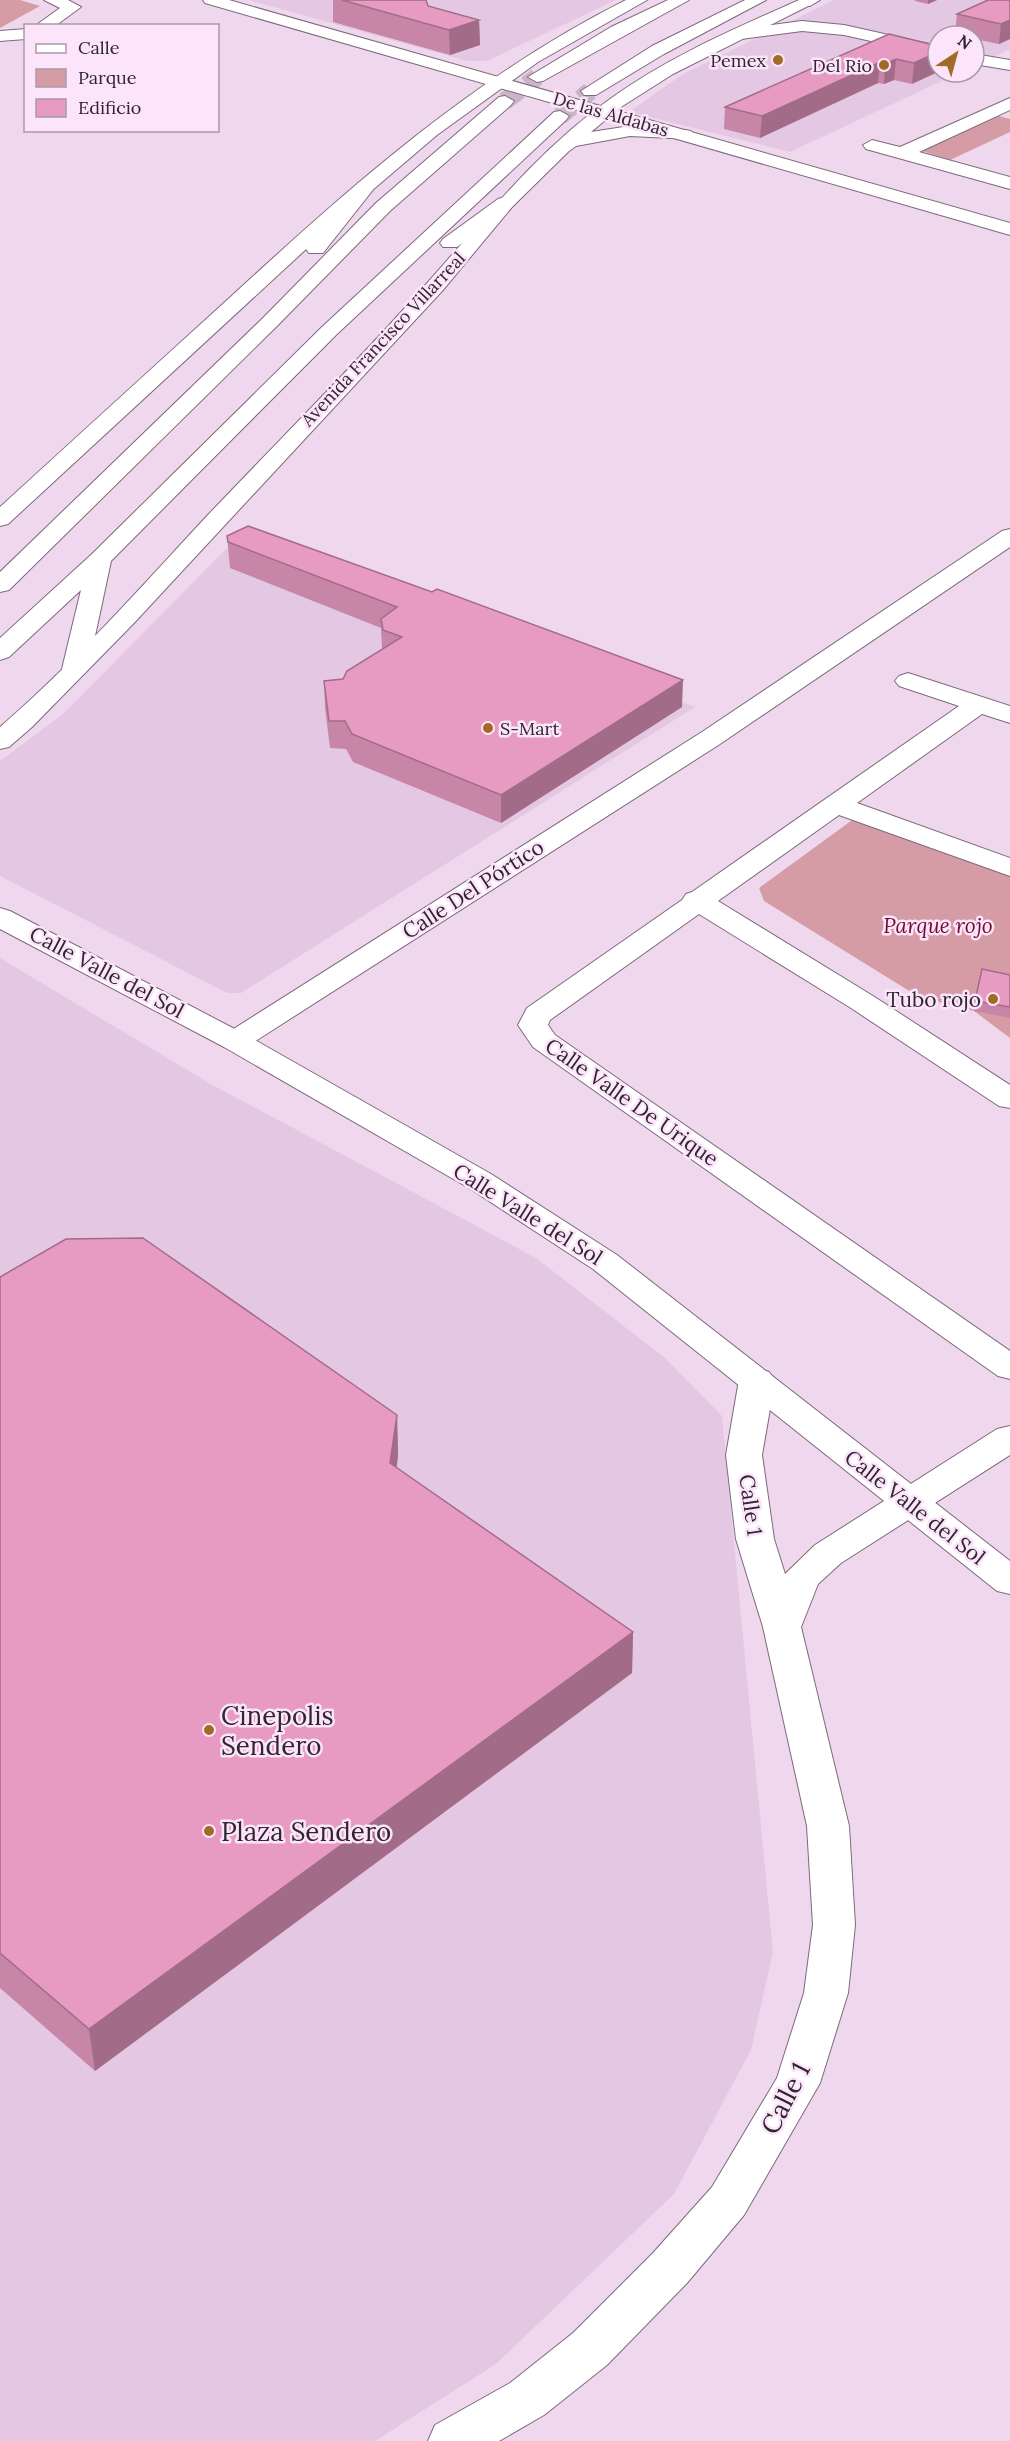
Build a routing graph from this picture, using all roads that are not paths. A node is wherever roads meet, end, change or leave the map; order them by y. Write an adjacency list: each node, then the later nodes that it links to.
1 (52, 0): 7 (main road)
2 (211, 0): 16 (main road, De las Aldabas)
3 (639, 0): 16 (main road)
4 (681, 0): 15 (main road)
5 (758, 0): 17 (main road)
6 (811, 0): 8 (main road); 10 (main road, Avenida Francisco Villarreal)
7 (46, 24)
8 (844, 30): 10 (main road); 12 (main road)
9 (24, 34): 11 (main road)
10 (733, 35): 19 (main road, Avenida Francisco Villarreal)
11 (1, 36)
12 (926, 48)
13 (986, 62): 14 (main road)
14 (1009, 68)
15 (537, 76)
16 (501, 91): 19 (main road, De las Aldabas); 26 (main road); 29 (main road)
17 (590, 91)
18 (1005, 108): 24 (main road)
19 (604, 112): 21 (main road, De las Aldabas); 22 (main road, Avenida Francisco Villarreal)
20 (560, 116): 30 (main road, Avenida Francisco Villarreal)
21 (685, 135): 22 (main road); 28 (main road, De las Aldabas)
22 (569, 141): 27 (main road, Avenida Francisco Villarreal)
23 (872, 145): 24 (main road)
24 (902, 153): 25 (main road)
25 (1010, 183)
26 (365, 187): 29 (main road); 31 (main road)
27 (505, 203): 30 (main road); 36 (main road, Avenida Francisco Villarreal)
28 (1010, 229)
29 (271, 321): 34 (main road)
30 (329, 331): 33 (main road, Avenida Francisco Villarreal)
31 (0, 519)
32 (1010, 536): 45 (main road, Calle Del Pórtico)
33 (100, 560): 35 (main road, Avenida Francisco Villarreal); 36 (main road)
34 (0, 585)
35 (0, 652)
36 (75, 669): 40 (main road, Avenida Francisco Villarreal)
37 (908, 681): 38 (main road)
38 (979, 704): 39 (main road); 41 (main road, Calle Valle De Urique)
39 (1010, 715)
40 (0, 741)
41 (838, 805): 42 (main road); 43 (main road, Calle Valle De Urique)
42 (1010, 868)
43 (696, 900): 46 (main road); 47 (main road, Calle Valle De Urique)
44 (0, 916): 45 (main road, Calle Valle del Sol)
45 (235, 1041): 48 (main road, Calle Valle del Sol)
46 (1010, 1099)
47 (1010, 1368)
48 (757, 1380): 50 (main road, Calle Valle del Sol); 52 (main road, Calle 1)
49 (1010, 1438): 50 (main road)
50 (907, 1501): 51 (main road, Calle Valle del Sol); 52 (main road)
51 (1010, 1581)
52 (782, 1627): 53 (main road, Calle 1)
53 (453, 2441)

